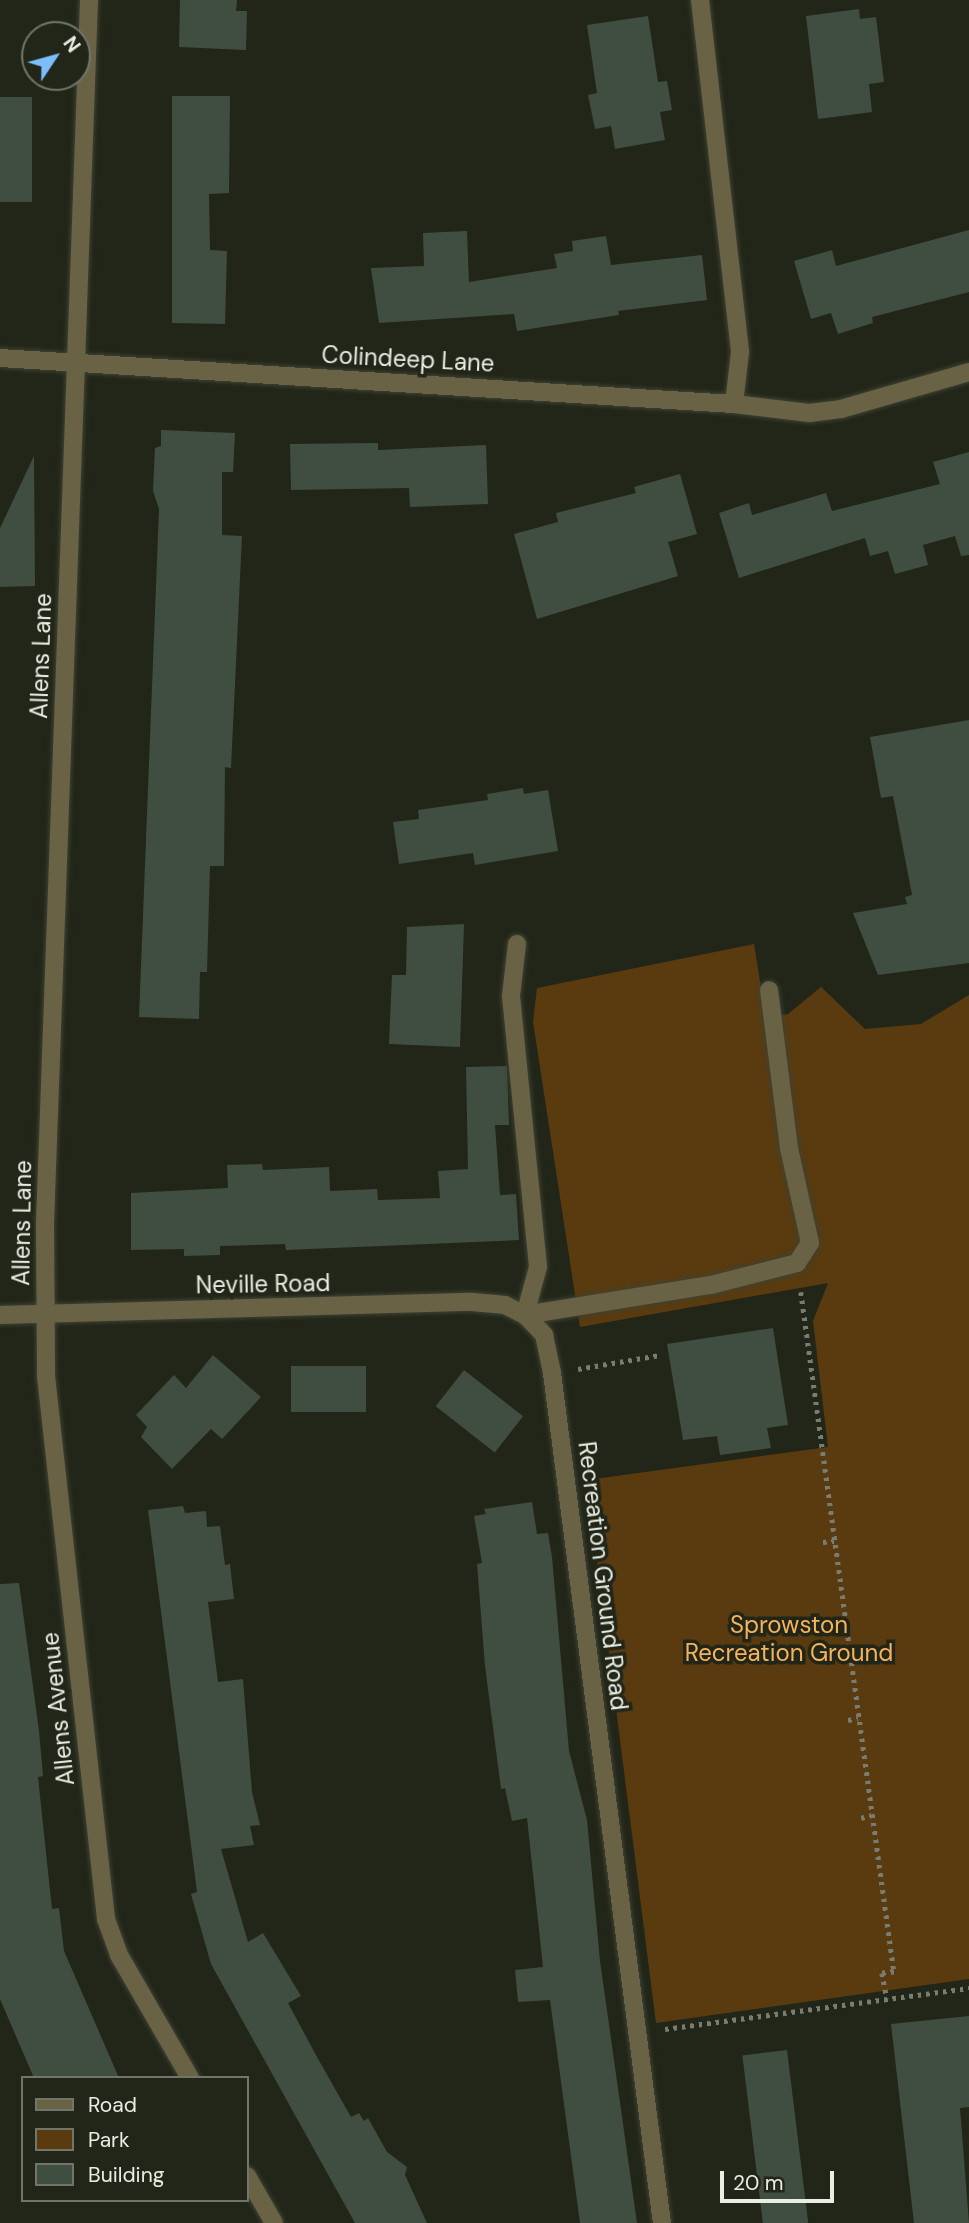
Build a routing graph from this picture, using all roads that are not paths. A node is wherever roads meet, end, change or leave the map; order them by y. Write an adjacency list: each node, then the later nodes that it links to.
1 (89, 0): 4 (street, Allens Lane)
2 (700, 0): 6 (street)
3 (0, 358): 4 (street, Colindeep Lane)
4 (79, 361): 6 (street, Colindeep Lane); 9 (street, Allens Lane)
5 (969, 372): 6 (street, Colindeep Lane)
6 (734, 404)
7 (517, 944): 11 (street)
8 (769, 990): 11 (street)
9 (46, 1314): 10 (street, Neville Road); 11 (street, Neville Road); 12 (street, Allens Avenue)
10 (0, 1315)
11 (525, 1315): 15 (street, Recreation Ground Road)
12 (189, 2076)
13 (248, 2178): 14 (street)
14 (274, 2223)
15 (662, 2223)

